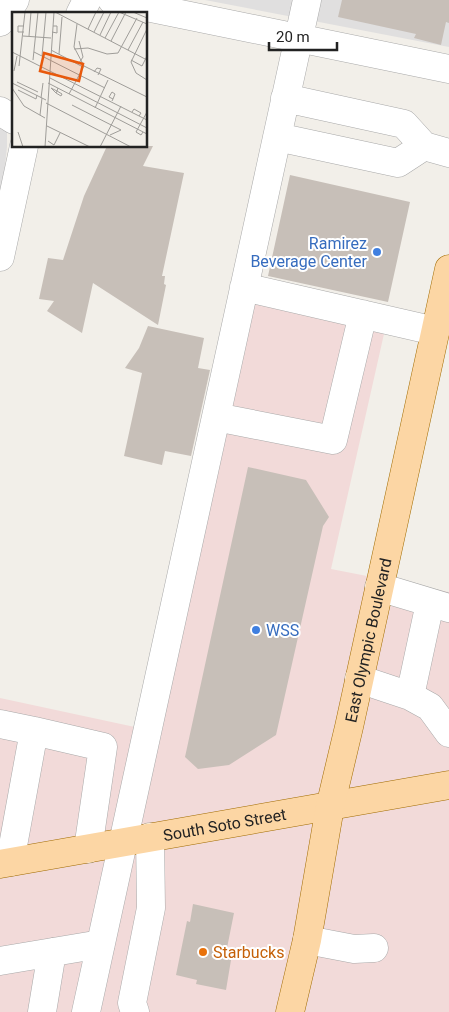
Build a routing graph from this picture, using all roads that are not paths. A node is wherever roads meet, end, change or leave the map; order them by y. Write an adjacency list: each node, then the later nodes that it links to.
1 (15, 0): 6 (street)
2 (87, 0): 5 (street)
3 (112, 0): 7 (street)
4 (307, 0): 7 (street)
5 (81, 12)
6 (0, 22)
7 (298, 38): 8 (street); 9 (street)
8 (449, 70)
9 (285, 98): 12 (street); 14 (street)
10 (0, 111): 11 (street)
11 (12, 119)
12 (277, 137): 14 (street); 17 (street)
13 (24, 148): 15 (street)
14 (437, 150)
15 (0, 257)
16 (449, 269): 19 (main road, East Olympic Boulevard)
17 (244, 287): 18 (street); 20 (street)
18 (363, 314): 19 (street); 20 (street)
19 (435, 331): 21 (main road, East Olympic Boulevard)
20 (216, 417): 31 (street)
21 (380, 588): 22 (street); 23 (main road, East Olympic Boulevard)
22 (440, 606): 24 (street)
23 (360, 680): 24 (street); 29 (main road, East Olympic Boulevard)
24 (410, 696): 27 (street)
25 (0, 724): 26 (street)
26 (34, 731): 32 (street); 33 (street)
27 (449, 733)
28 (449, 785): 29 (main road, South Soto Street)
29 (330, 807): 30 (main road, South Soto Street); 34 (main road, East Olympic Boulevard)
30 (150, 837): 31 (main road, South Soto Street); 41 (street)
31 (123, 842): 32 (main road, South Soto Street); 35 (street)
32 (88, 848): 33 (main road, South Soto Street)
33 (5, 863)
34 (307, 940): 36 (street); 42 (main road, East Olympic Boulevard)
35 (101, 944): 37 (street); 40 (street)
36 (374, 948)
37 (52, 952): 38 (street); 39 (street)
38 (0, 961)
39 (42, 1012)
40 (86, 1012)
41 (135, 1012)
42 (290, 1012)

